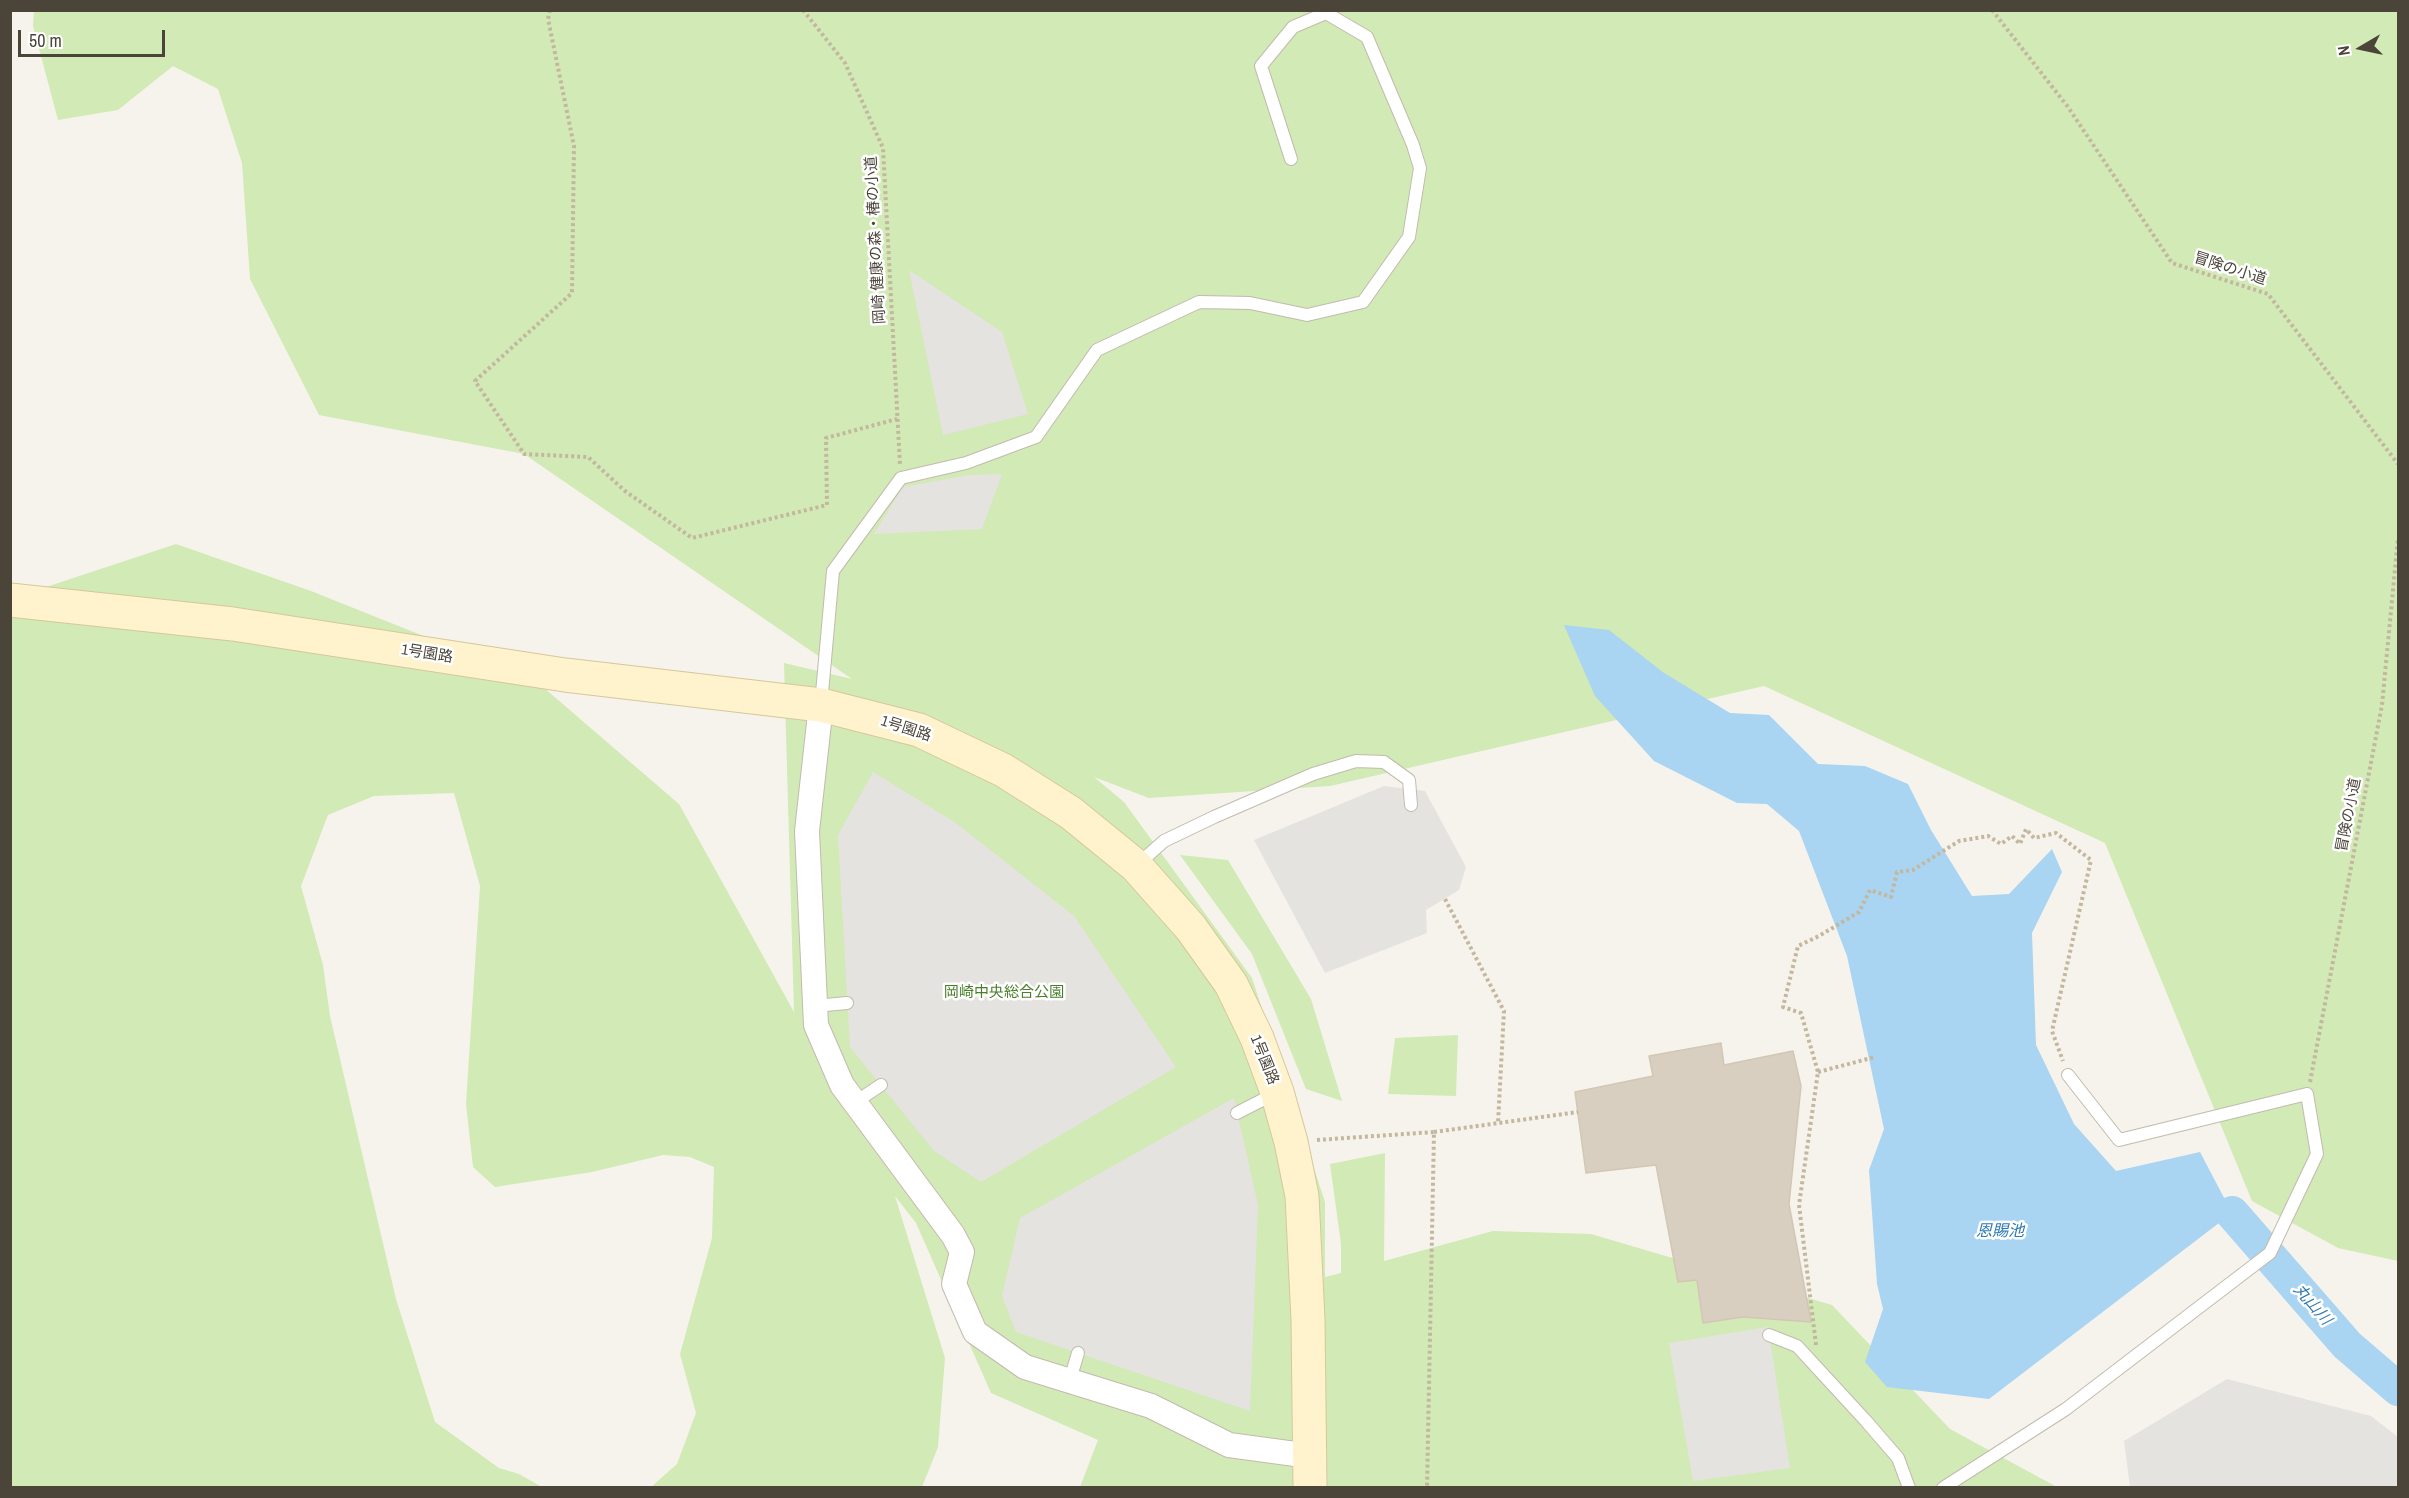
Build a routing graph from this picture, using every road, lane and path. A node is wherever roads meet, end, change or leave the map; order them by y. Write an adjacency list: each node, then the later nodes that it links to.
1 (550, 10): 5 (path)
2 (803, 10): 5 (path, 岡崎 健康の森・椿の小道)
3 (1992, 10): 6 (path, 冒険の小道)
4 (1291, 159): 7 (lane)
5 (897, 420): 7 (path, 岡崎 健康の森・椿の小道)
6 (2398, 464)
7 (901, 478): 10 (lane)
8 (2398, 538): 21 (path, 冒険の小道)
9 (10, 600): 10 (street, 1号園路)
10 (821, 705): 12 (street, 1号園路); 15 (street)
11 (1411, 805): 12 (lane)
12 (1136, 866): 20 (street, 1号園路)
13 (1445, 899): 25 (path)
14 (847, 1003): 15 (lane)
15 (815, 1006): 22 (street)
16 (1875, 1058): 17 (path)
17 (1818, 1072): 18 (path); 30 (path)
18 (2068, 1076): 21 (lane)
19 (881, 1085): 22 (lane)
20 (1277, 1092): 24 (lane); 27 (street, 1号園路)
21 (2307, 1094): 35 (lane)
22 (854, 1103): 31 (street)
23 (1578, 1112): 25 (path)
24 (1238, 1113)
25 (1498, 1123): 26 (path)
26 (1434, 1132): 27 (path); 33 (path)
27 (1291, 1142): 32 (street, 1号園路)
28 (1769, 1335): 30 (lane)
29 (1078, 1353): 31 (lane)
30 (1820, 1371): 34 (lane)
31 (1069, 1383): 32 (street)
32 (1310, 1472)
33 (1427, 1488)
34 (1909, 1488)
35 (1944, 1488)

